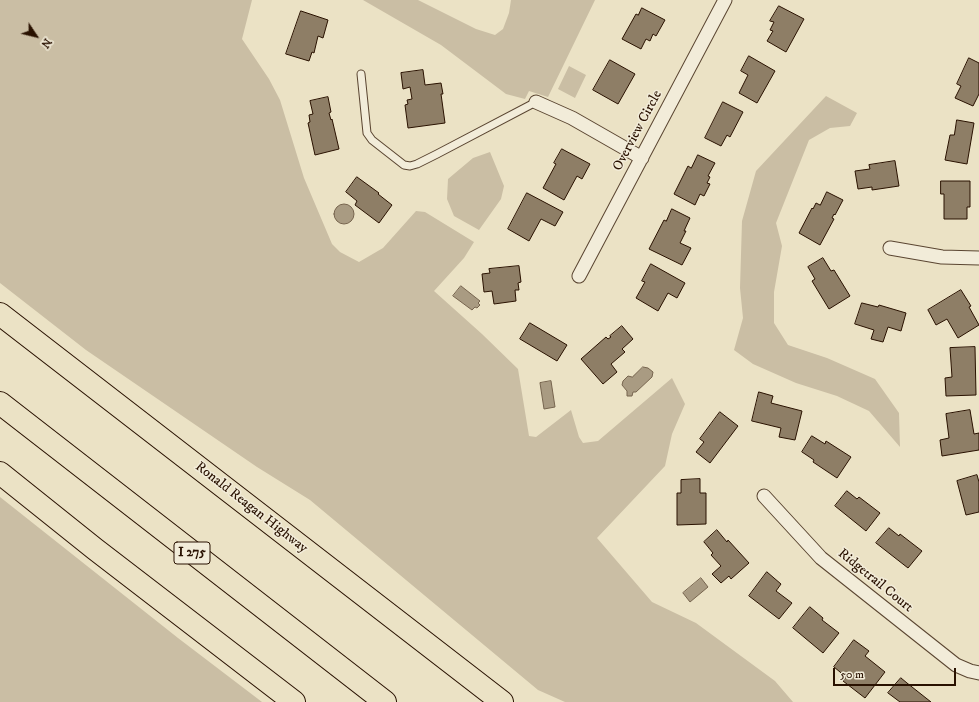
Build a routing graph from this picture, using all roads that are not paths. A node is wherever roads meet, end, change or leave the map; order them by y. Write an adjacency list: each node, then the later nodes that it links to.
1 (725, 0): 4 (street, Overview Circle)
2 (361, 74): 3 (lane)
3 (536, 102): 4 (street)
4 (642, 158): 7 (street, Overview Circle)
5 (890, 248): 6 (street)
6 (979, 258)
7 (579, 276)
8 (0, 314): 15 (highway, Ronald Reagan Highway)
9 (0, 403): 14 (highway, I 275)
10 (0, 473): 13 (highway)
11 (764, 496): 12 (street, Ridgetrail Court)
12 (979, 673)
13 (294, 702)
14 (385, 702)
15 (502, 702)

